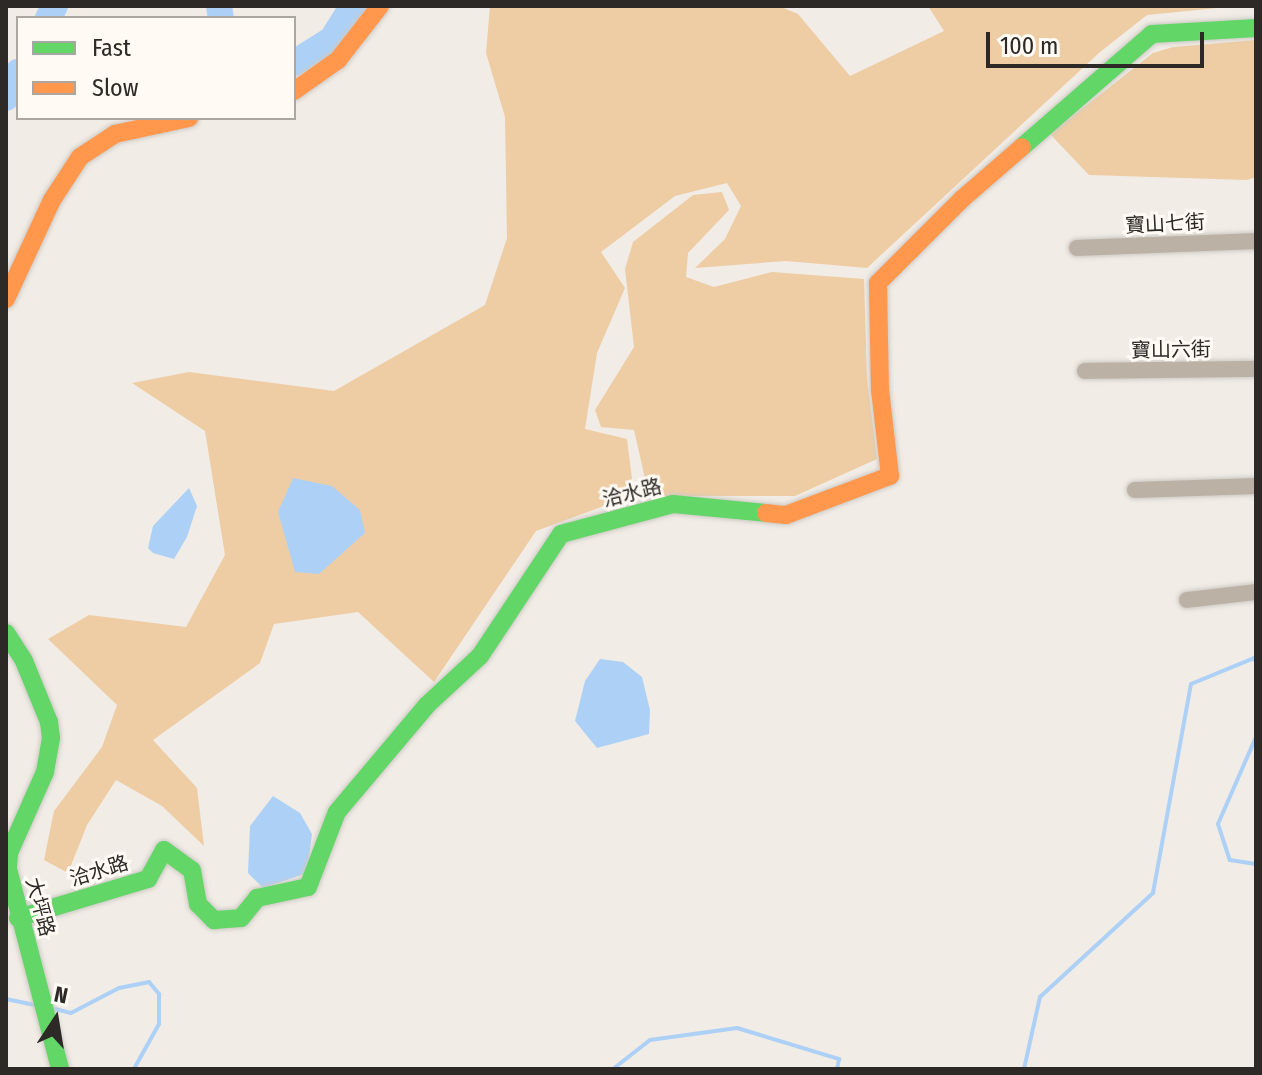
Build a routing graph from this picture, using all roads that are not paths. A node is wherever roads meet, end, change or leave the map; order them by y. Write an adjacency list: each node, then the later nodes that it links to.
1 (380, 6): 3 (street)
2 (1256, 28): 15 (street, 洽水路)
3 (296, 90)
4 (180, 120): 7 (street)
5 (1256, 241): 6 (street, 寶山七街)
6 (1077, 248)
7 (6, 299)
8 (1256, 369): 9 (street, 寶山六街)
9 (1085, 371)
10 (1256, 486): 11 (street)
11 (1135, 490)
12 (1256, 592): 13 (street)
13 (1187, 600)
14 (6, 633): 15 (street, 大坪路)
15 (18, 918): 16 (street, 大坪路)
16 (59, 1062)

